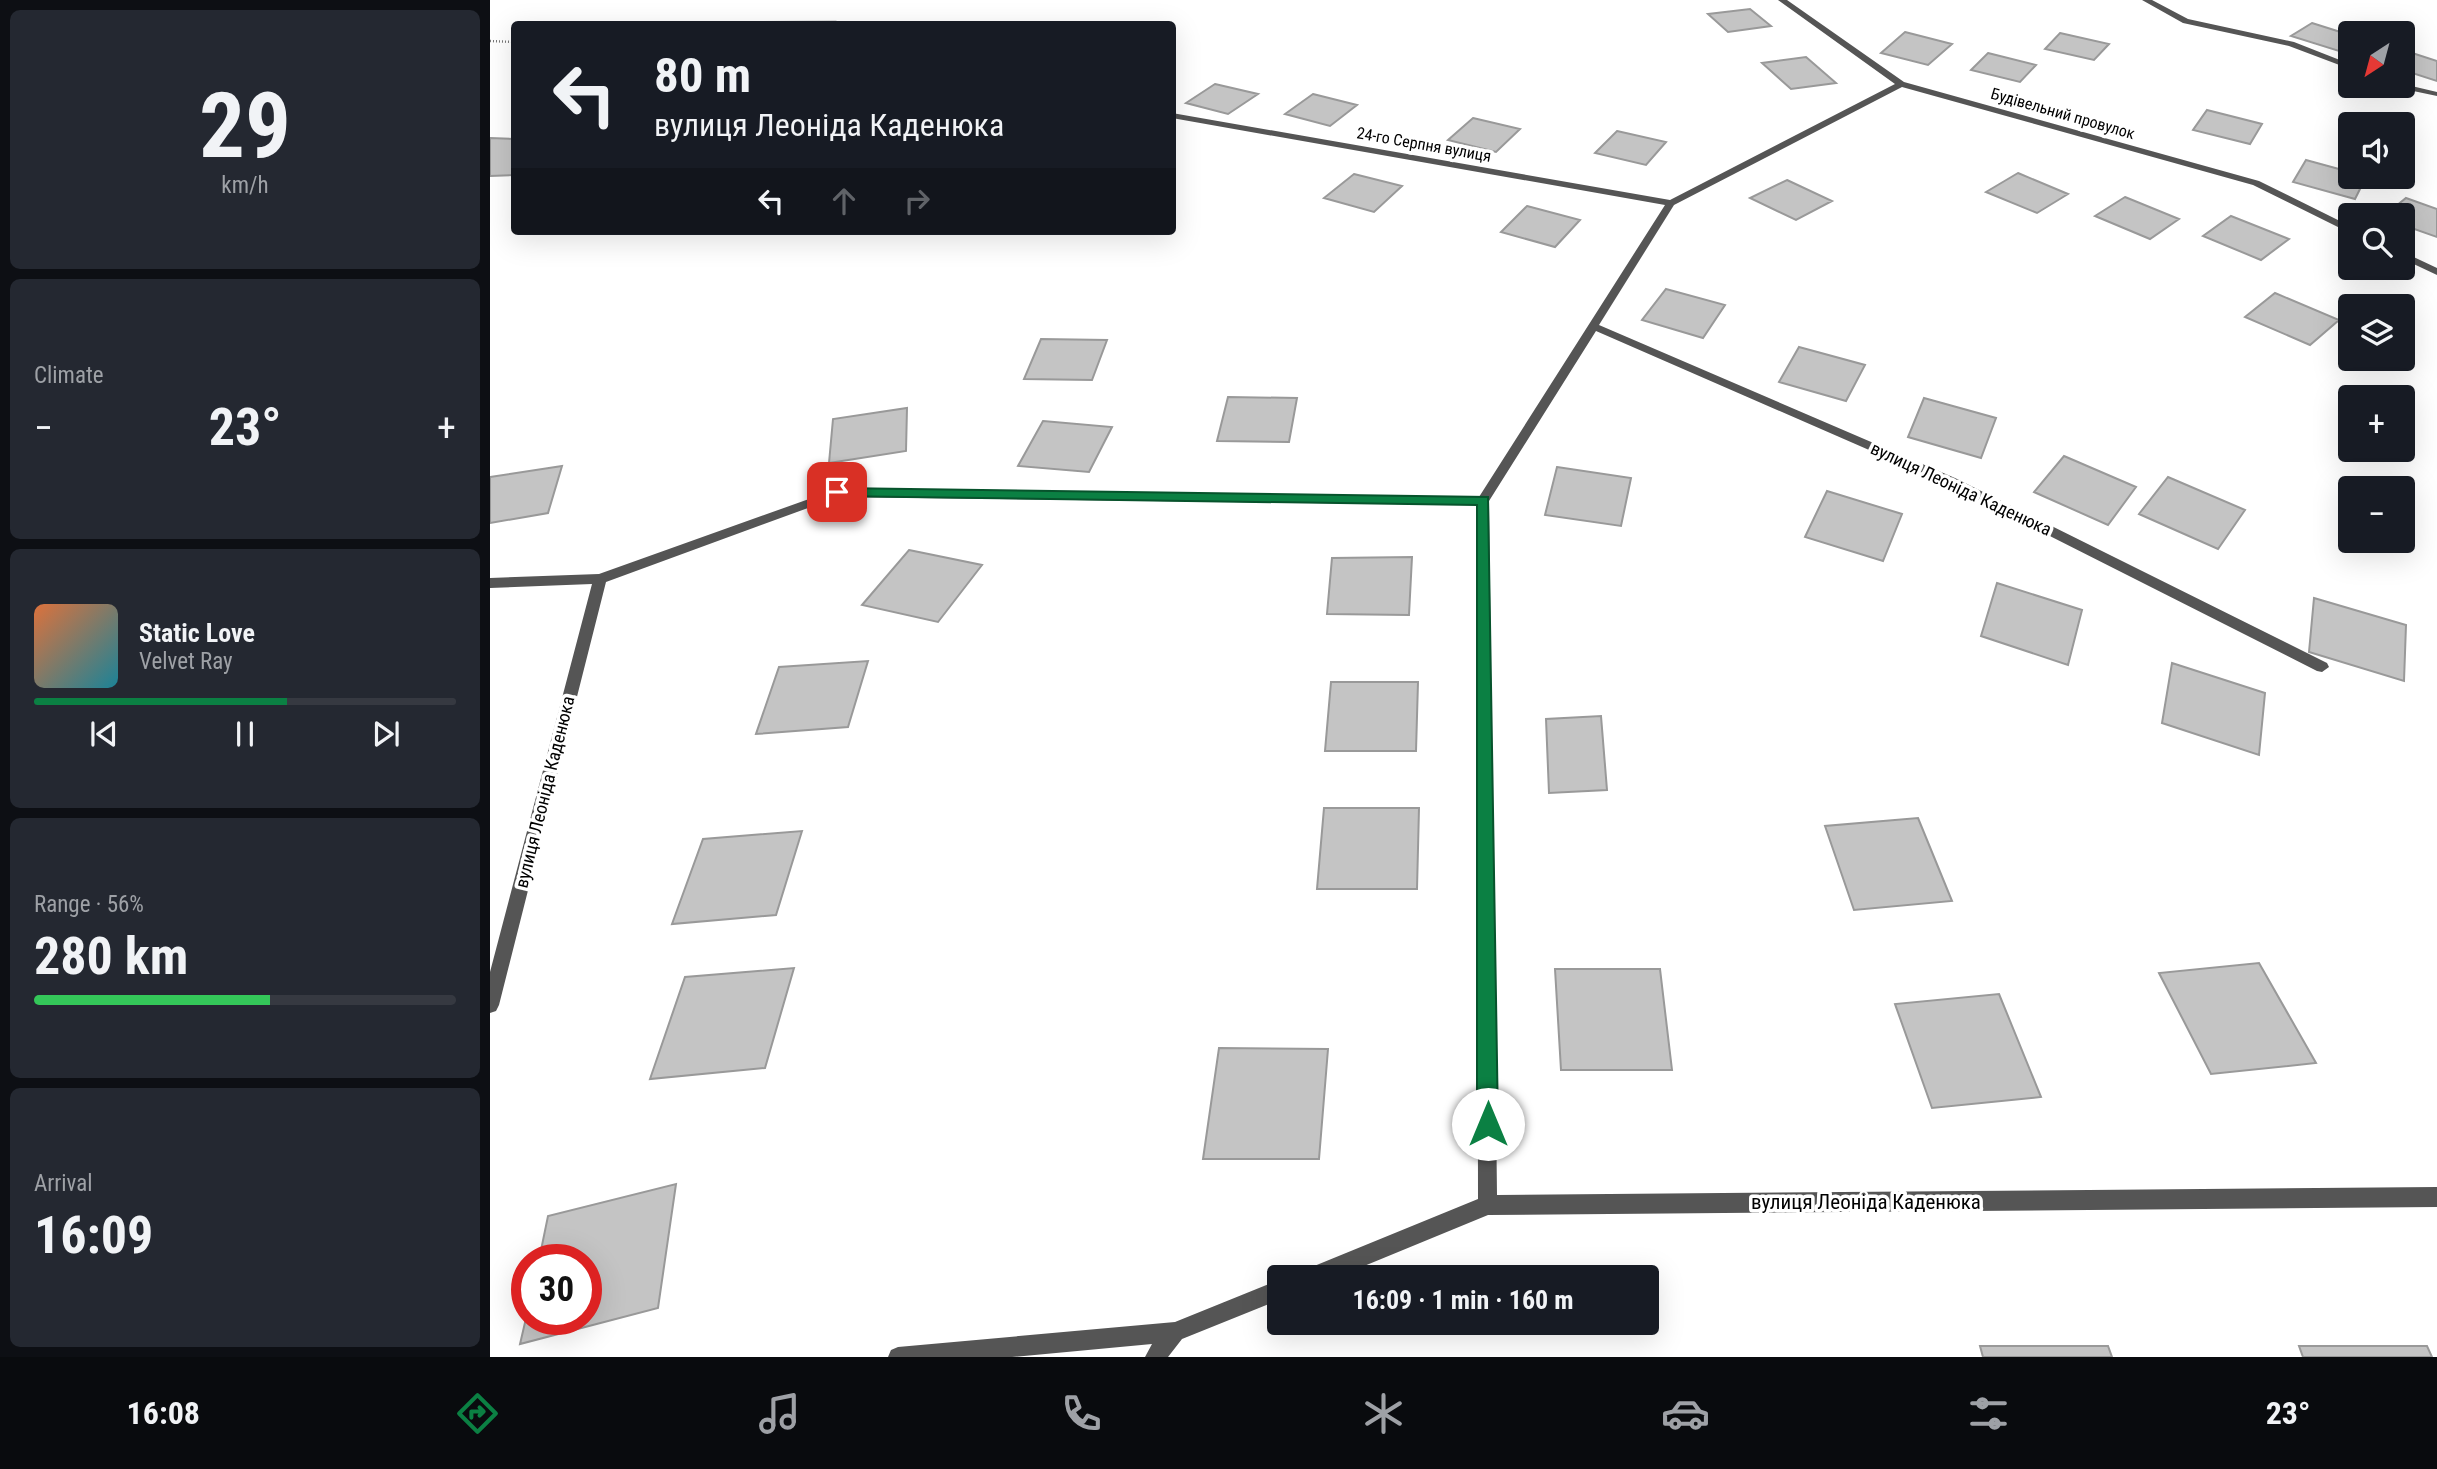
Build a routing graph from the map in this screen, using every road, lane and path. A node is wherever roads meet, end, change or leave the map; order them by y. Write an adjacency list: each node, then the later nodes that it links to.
1 (1782, 0): 6 (street, Будівельний провулок)
2 (2146, 0): 5 (street)
3 (490, 41): 4 (path)
4 (511, 42)
5 (2338, 62)
6 (1901, 84): 10 (street); 11 (street, Будівельний провулок)
7 (2415, 89): 8 (street)
8 (2437, 94)
9 (1176, 116): 10 (street, 24-го Серпня вулиця)
10 (1671, 203): 14 (street)
11 (2338, 224)
12 (2415, 262): 13 (street)
13 (2437, 272)
14 (1593, 327): 15 (street); 18 (street, вулиця Леоніда Каденюка)
15 (1483, 501): 16 (street); 21 (street)
16 (600, 579): 17 (street); 19 (street, вулиця Леоніда Каденюка)
17 (490, 583)
18 (2322, 667)
19 (490, 1004)
20 (2437, 1197): 21 (street, вулиця Леоніда Каденюка)
21 (1488, 1205): 22 (street, вулиця Леоніда Каденюка)
22 (1341, 1265)
23 (1267, 1295): 24 (street)
24 (1175, 1332): 25 (street); 26 (street)
25 (898, 1357)
26 (1155, 1357)

